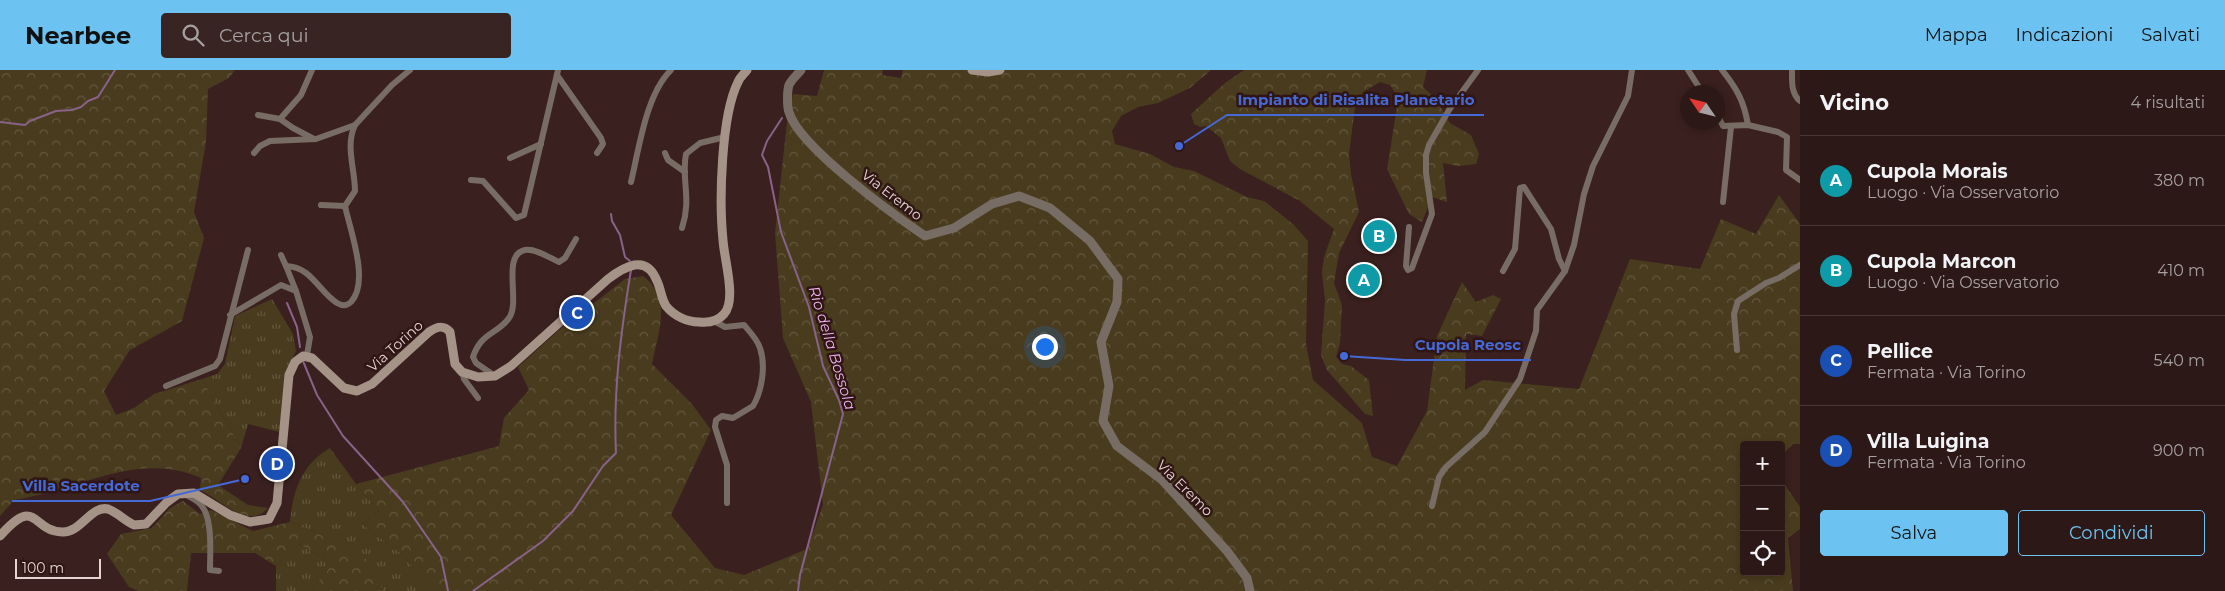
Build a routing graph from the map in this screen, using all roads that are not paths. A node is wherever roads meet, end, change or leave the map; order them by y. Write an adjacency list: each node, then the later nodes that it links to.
1 (312, 70): 17 (street)
2 (410, 70): 18 (street)
3 (671, 70): 32 (street)
4 (747, 70): 22 (main road)
5 (801, 70): 59 (street, Via Eremo)
6 (972, 70): 7 (main road)
7 (1000, 70)
8 (1478, 70): 36 (street)
9 (1632, 70): 44 (street)
10 (1688, 70): 14 (street)
11 (1722, 70): 19 (street)
12 (1792, 70): 15 (street)
13 (557, 72): 24 (street); 26 (street)
14 (1698, 85)
15 (1800, 101)
16 (258, 115): 17 (street)
17 (280, 119): 23 (street)
18 (354, 125): 23 (street); 35 (street)
19 (1748, 125): 21 (street); 31 (street)
20 (1725, 126): 21 (street)
21 (1731, 127): 33 (street)
22 (725, 137): 29 (street); 47 (main road)
23 (316, 139): 25 (street)
24 (541, 144): 28 (street); 30 (street)
25 (254, 153)
26 (597, 153)
27 (665, 153): 29 (street)
28 (510, 158)
29 (685, 172): 37 (street)
30 (471, 180)
31 (1800, 180)
32 (631, 182)
33 (1723, 202)
34 (321, 205): 35 (street)
35 (345, 206): 42 (street)
36 (1409, 227)
37 (682, 228)
38 (576, 239): 51 (street)
39 (248, 250): 46 (street)
40 (281, 255): 42 (street)
41 (1800, 265): 48 (street)
42 (286, 266): 45 (street)
43 (1503, 271): 44 (street)
44 (1565, 271): 56 (street)
45 (296, 290): 46 (street); 49 (street)
46 (230, 315): 52 (street)
47 (714, 321): 51 (main road); 55 (street)
48 (1737, 350)
49 (307, 355): 50 (main road, Via Torino); 54 (main road)
50 (462, 372): 51 (main road); 53 (street, Via Torino)
51 (495, 376)
52 (166, 386)
53 (478, 398)
54 (183, 494): 57 (main road); 58 (street)
55 (727, 503)
56 (1432, 506)
57 (0, 536)
58 (219, 571)
59 (1250, 591)

